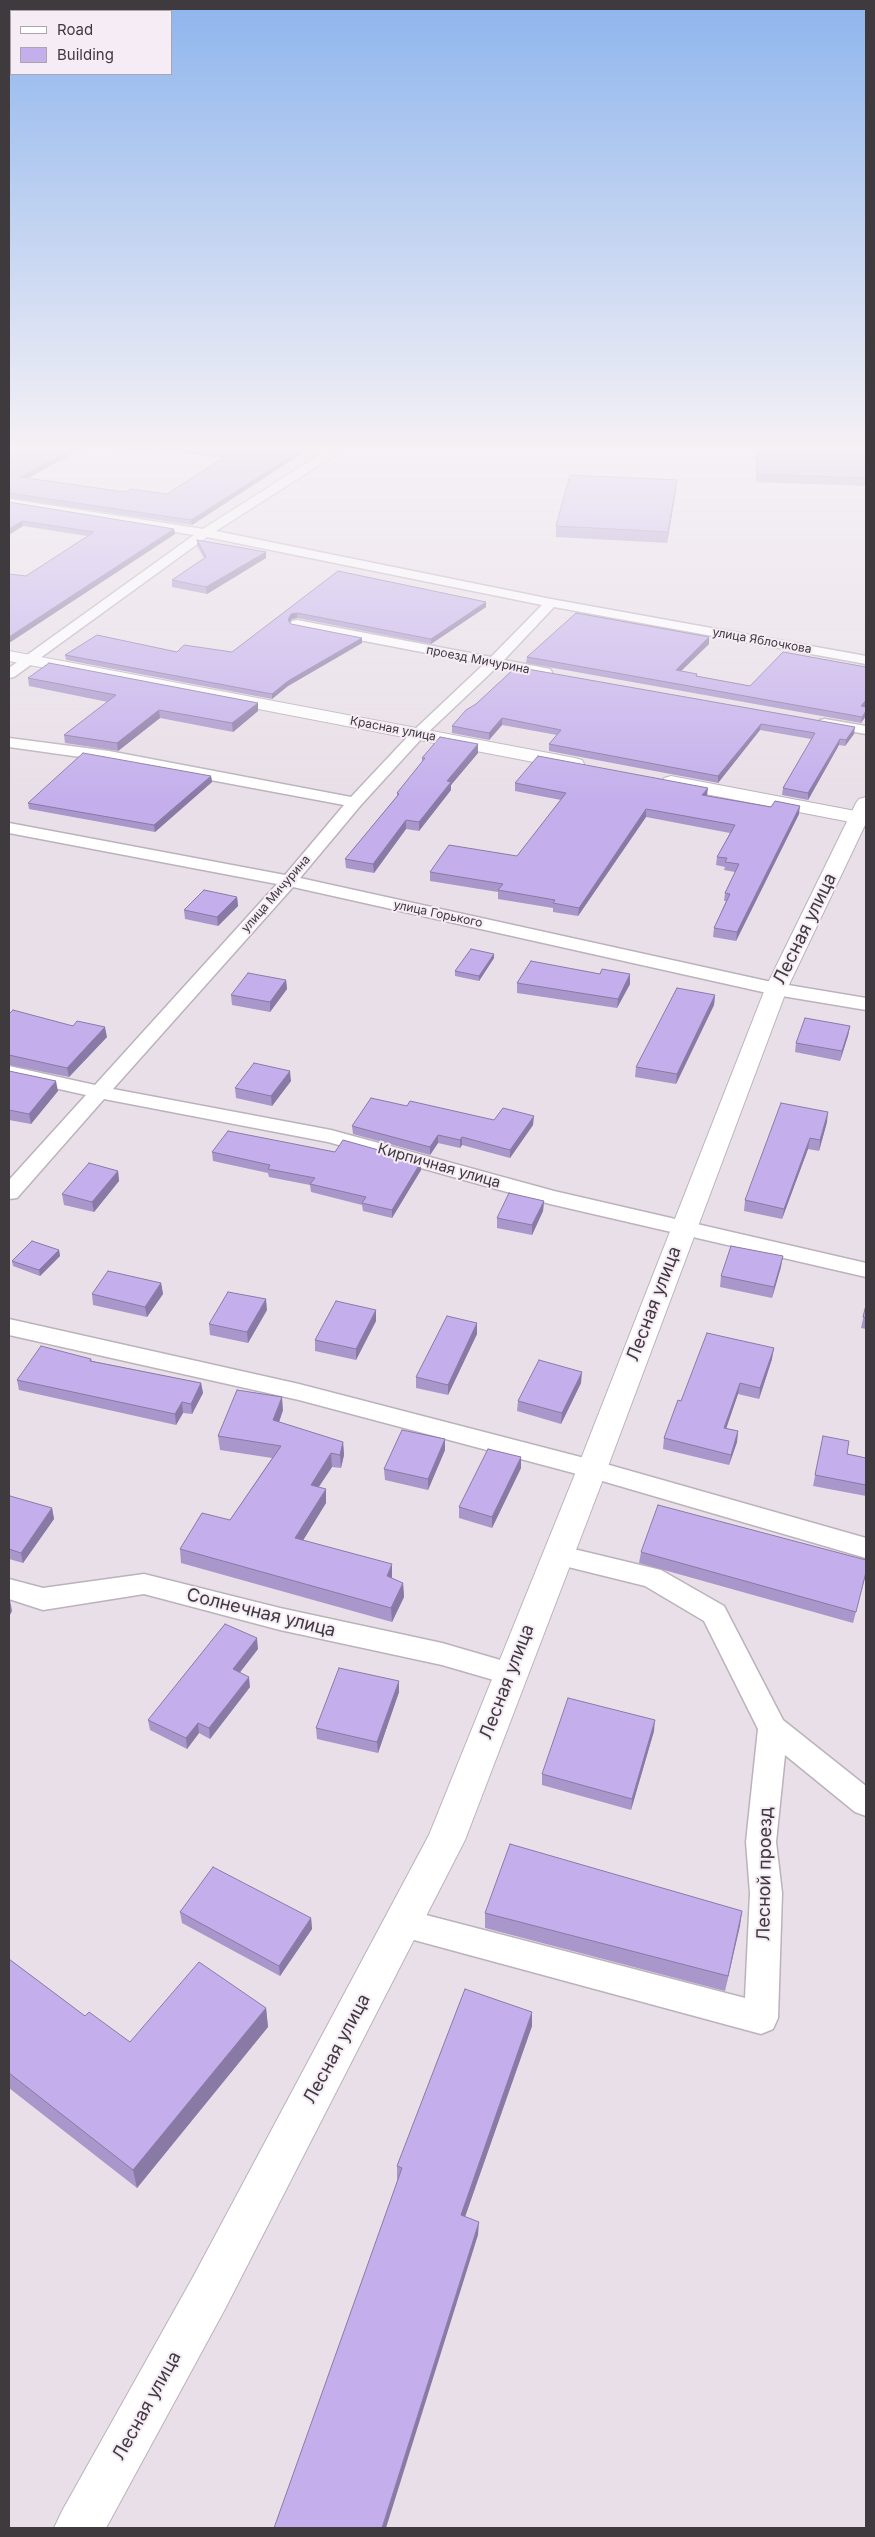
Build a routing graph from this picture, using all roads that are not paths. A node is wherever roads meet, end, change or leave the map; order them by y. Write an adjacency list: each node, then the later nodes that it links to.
1 (164, 562): 6 (street)
2 (350, 562): 3 (street, улица Яблочкова)
3 (550, 603): 7 (street, улица Яблочкова); 8 (street, улица Мичурина)
4 (297, 624): 8 (street, проезд Мичурина)
5 (9, 656): 6 (street, Красная улица)
6 (29, 660): 9 (street); 13 (street, Красная улица)
7 (866, 660)
8 (493, 663): 10 (street, проезд Мичурина); 13 (street, улица Мичурина)
9 (9, 674)
10 (562, 676)
11 (807, 720): 12 (street)
12 (866, 730)
13 (418, 734): 15 (street, Красная улица); 17 (street, улица Мичурина)
14 (9, 742): 17 (street)
15 (592, 767)
16 (650, 778): 18 (street)
17 (355, 802): 20 (street, улица Мичурина)
18 (864, 813): 21 (street, Лесная улица)
19 (9, 828): 20 (street, улица Горького)
20 (288, 881): 21 (street, улица Горького); 24 (street, улица Мичурина)
21 (776, 989): 22 (street, улица Горького); 26 (street, Лесная улица)
22 (866, 1004)
23 (9, 1072): 24 (street, Кирпичная улица)
24 (98, 1092): 25 (street, улица Мичурина); 26 (street, Кирпичная улица)
25 (9, 1193)
26 (683, 1228): 27 (street, Кирпичная улица); 29 (street, Лесная улица)
27 (866, 1270)
28 (9, 1326): 29 (street)
29 (592, 1469): 30 (street); 31 (street, Лесная улица)
30 (866, 1548)
31 (557, 1555): 33 (street, Лесная улица); 34 (street)
32 (9, 1589): 33 (street, Солнечная улица)
33 (511, 1674): 36 (street, Лесная улица)
34 (772, 1729): 35 (street); 36 (street, Лесной проезд)
35 (866, 1803)
36 (403, 1923): 37 (street, Лесная улица)
37 (80, 2528)

